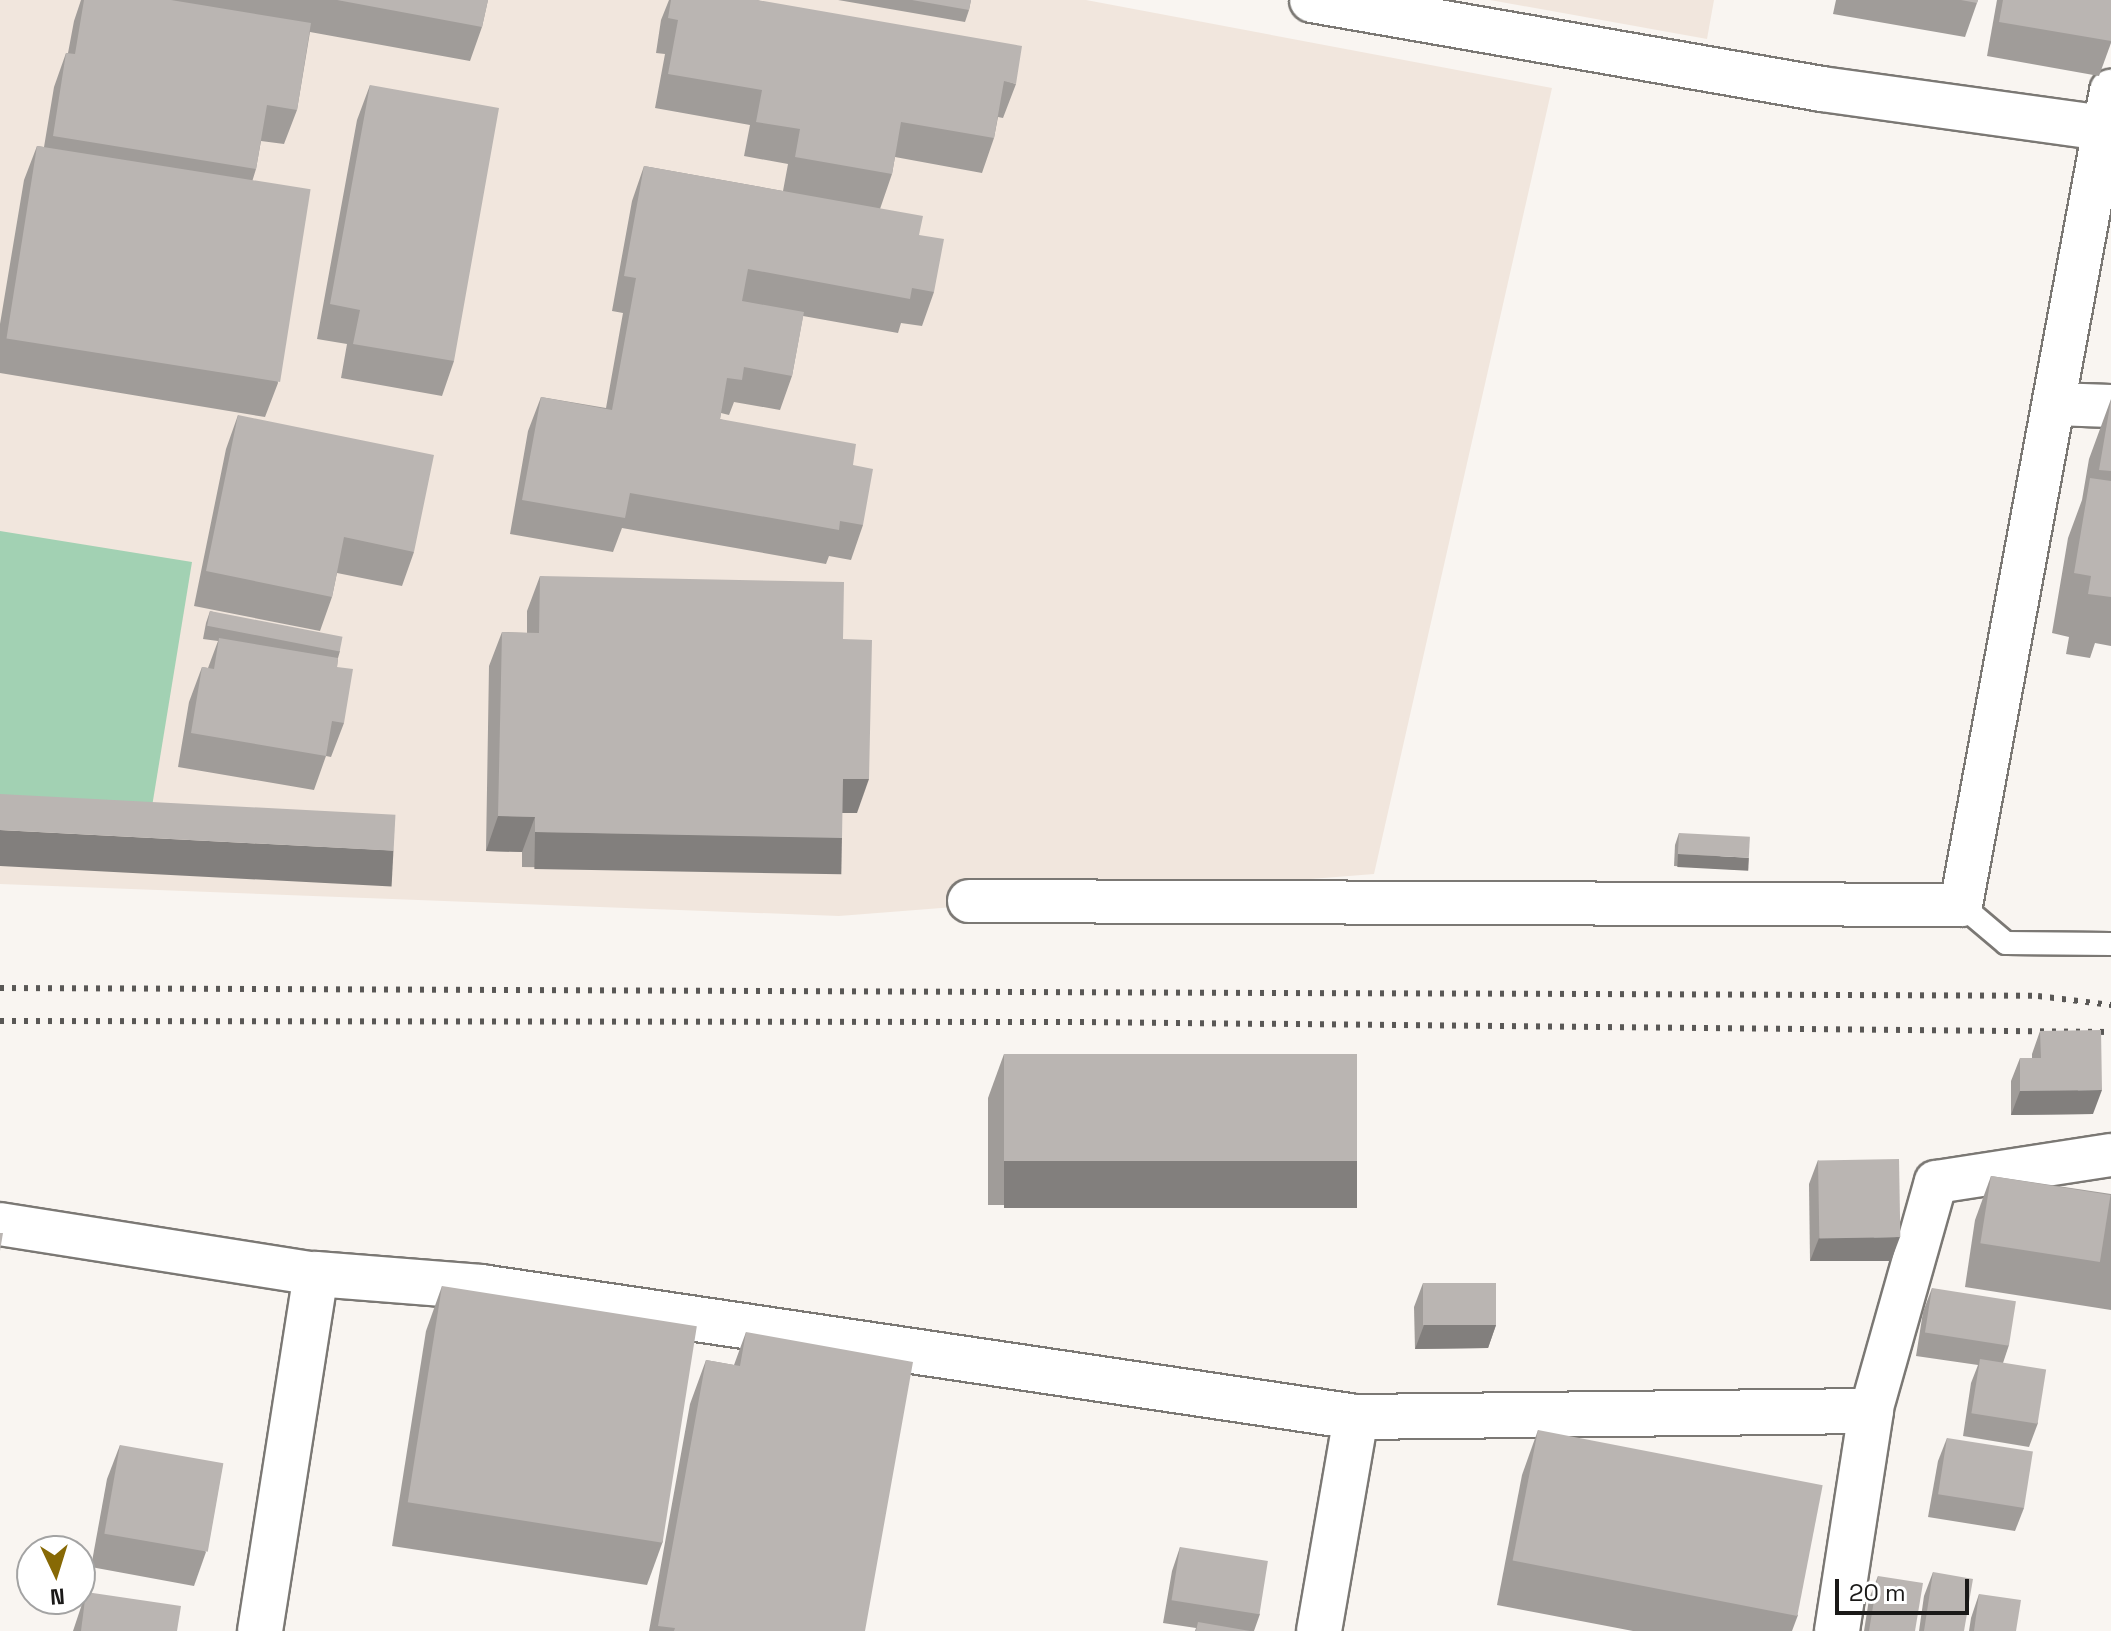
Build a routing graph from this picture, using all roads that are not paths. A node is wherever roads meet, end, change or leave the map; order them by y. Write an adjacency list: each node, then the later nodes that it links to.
1 (1312, 0): 2 (street)
2 (2109, 116): 3 (street)
3 (2054, 404): 4 (street); 6 (street)
4 (2111, 406)
5 (969, 901): 6 (street)
6 (1961, 905): 7 (lane)
7 (2111, 944)
8 (2111, 1155): 11 (street)
9 (0, 1224): 10 (street)
10 (316, 1274): 12 (street); 13 (street)
11 (1871, 1411): 12 (street); 15 (street)
12 (1356, 1417): 14 (street)
13 (260, 1631)
14 (1319, 1631)
15 (1837, 1631)

